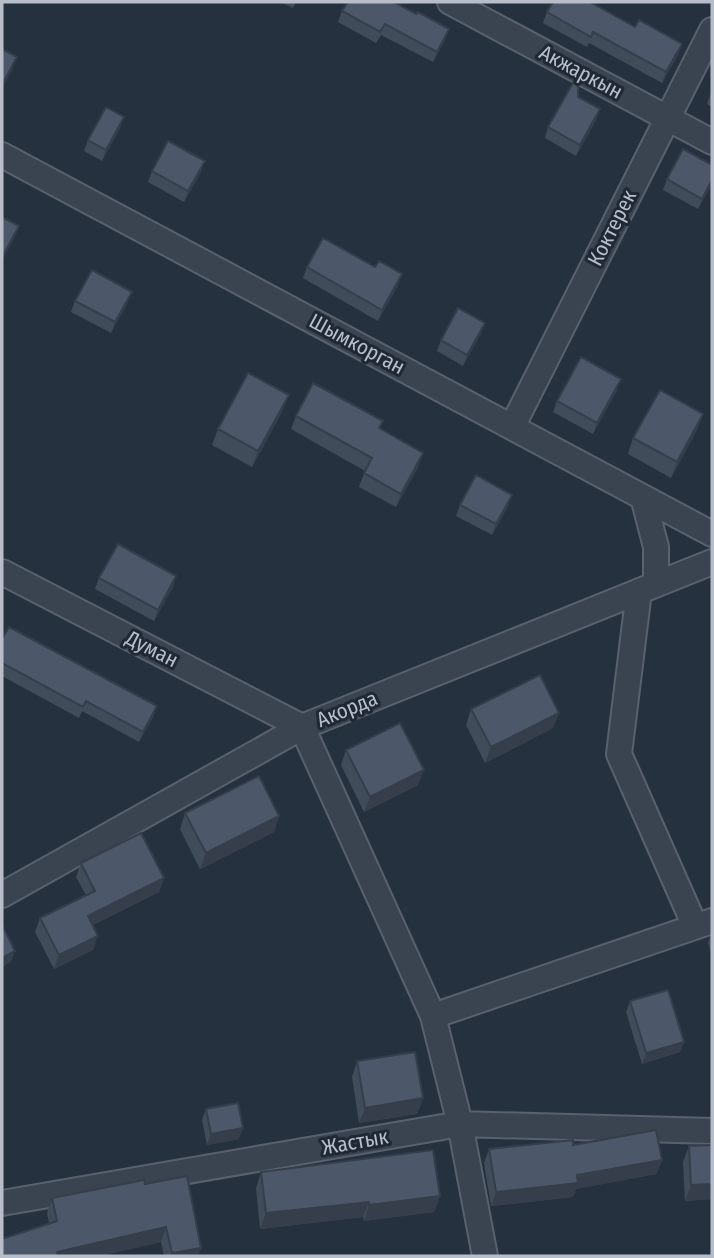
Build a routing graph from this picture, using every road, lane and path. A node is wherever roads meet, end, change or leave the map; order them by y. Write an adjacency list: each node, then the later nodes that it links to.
1 (450, 2): 3 (street, Акжаркын)
2 (712, 30): 3 (street, Коктерек)
3 (668, 118): 4 (street, Акжаркын); 6 (street, Коктерек)
4 (712, 142)
5 (2, 155): 6 (street, Шымкорган)
6 (512, 427): 7 (street, Шымкорган)
7 (643, 497): 8 (street, Шымкорган); 11 (street)
8 (712, 534)
9 (712, 562): 11 (street, Акорда)
10 (2, 572): 12 (street, Думан)
11 (648, 588): 12 (street, Акорда); 14 (street)
12 (302, 727): 13 (street, Акорда); 15 (street)
13 (2, 895)
14 (704, 924): 15 (street)
15 (433, 1016): 16 (street)
16 (460, 1124): 17 (street, Жастык); 18 (street, Жастык); 19 (street)
17 (712, 1131)
18 (2, 1203)
19 (485, 1256)

